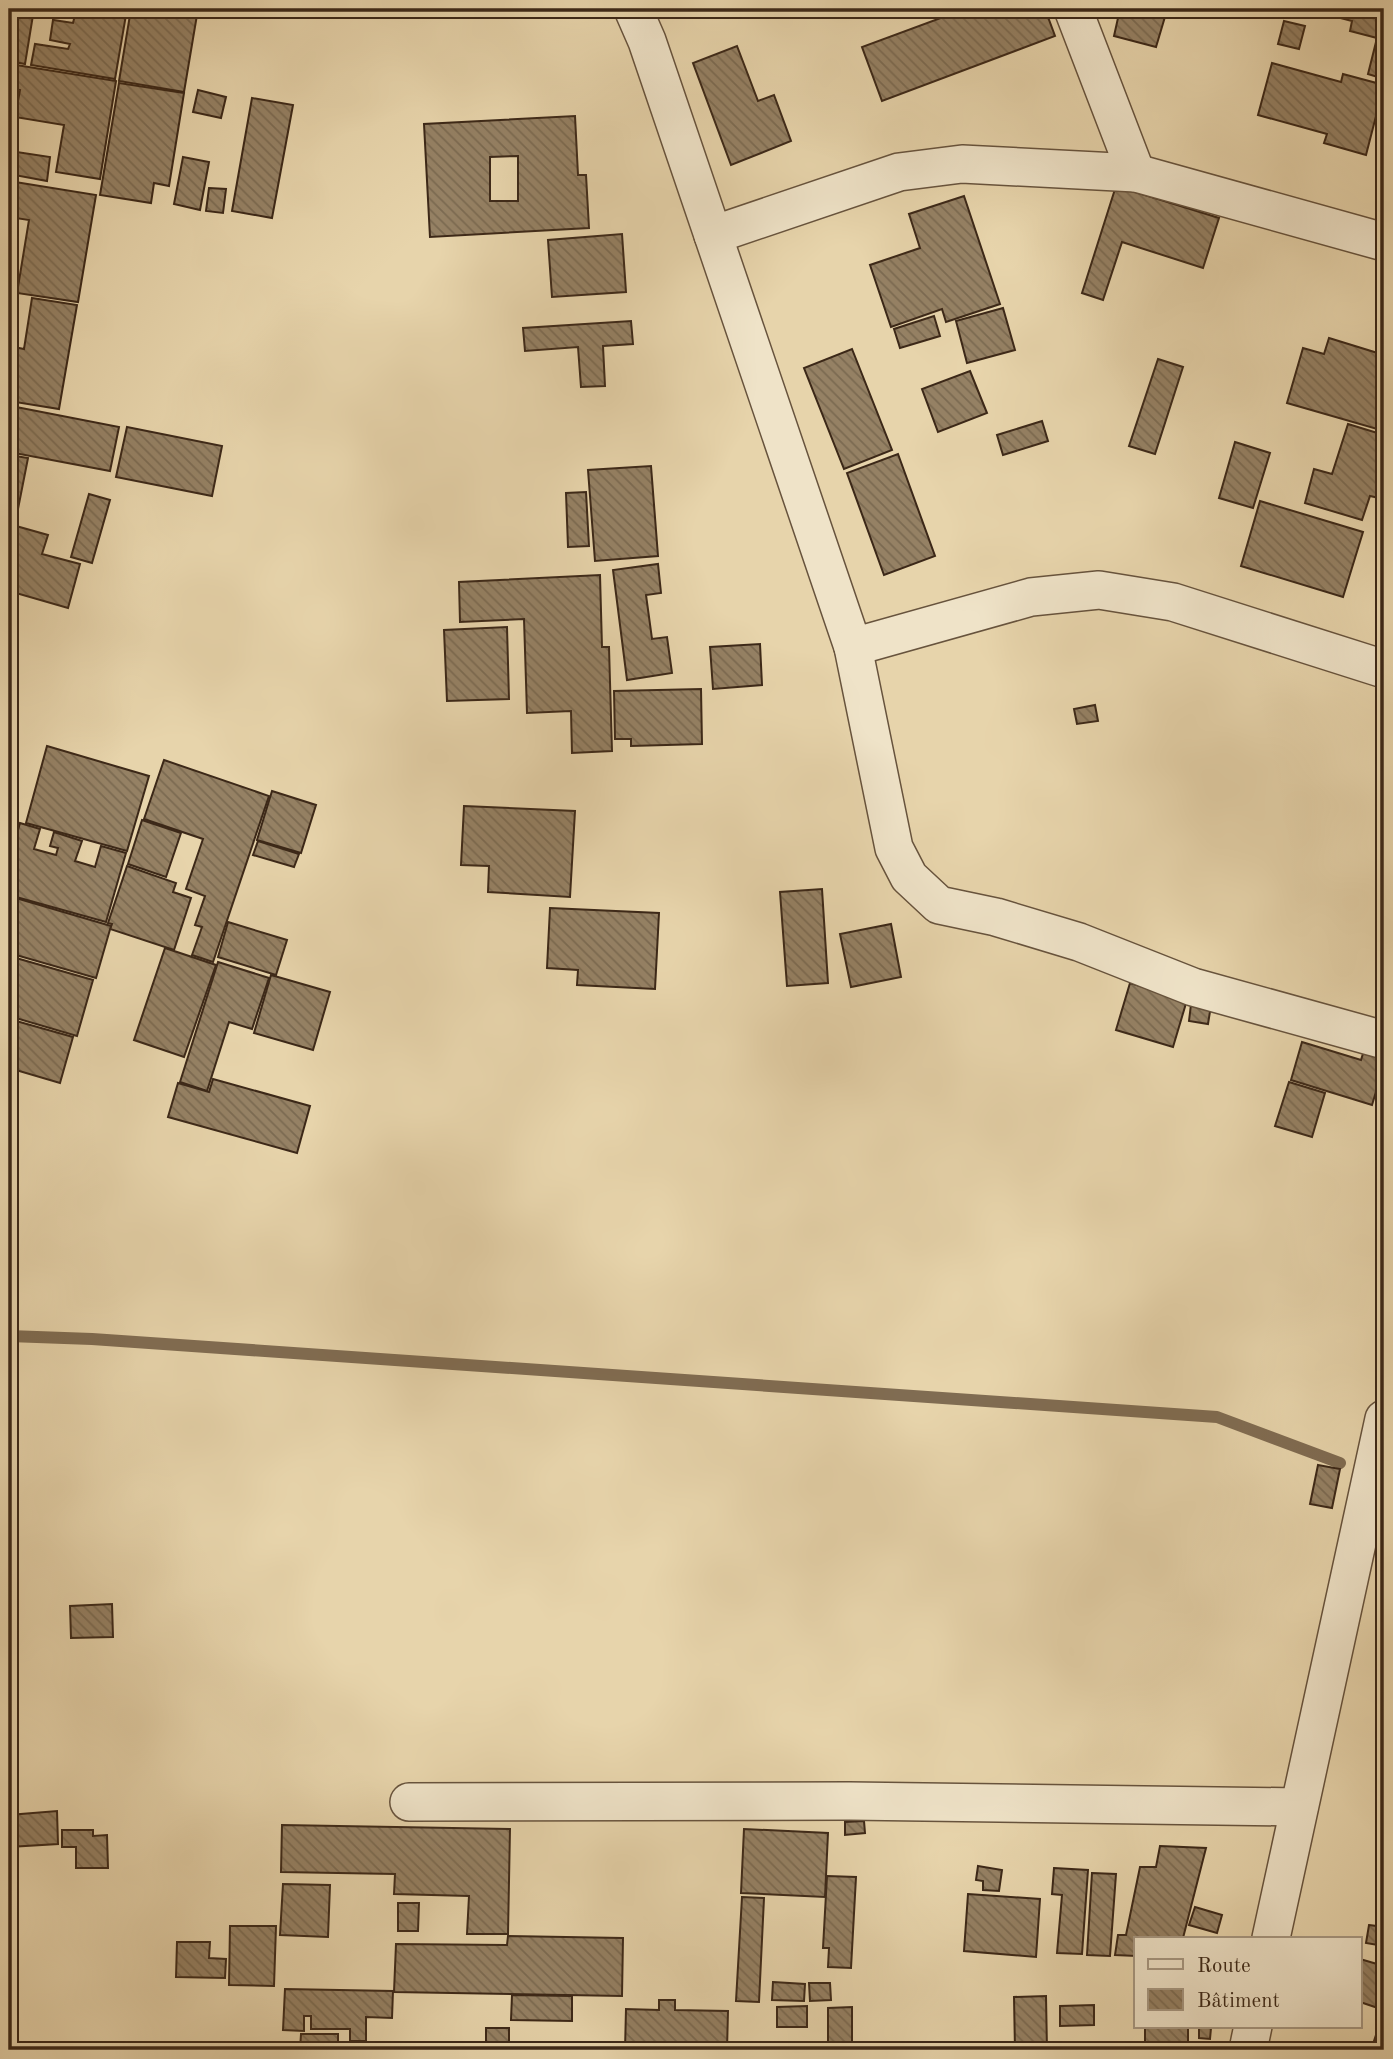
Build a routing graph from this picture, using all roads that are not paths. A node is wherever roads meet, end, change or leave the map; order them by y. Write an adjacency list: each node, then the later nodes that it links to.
1 (633, 9): 4 (street)
2 (1073, 9): 3 (street)
3 (1136, 173): 4 (street); 5 (street)
4 (713, 235): 6 (street)
5 (1384, 242)
6 (853, 647): 7 (street); 8 (street)
7 (1384, 669)
8 (1384, 1040)
9 (1384, 1419): 11 (street)
10 (409, 1802): 11 (street)
11 (1299, 1807): 12 (street)
12 (1271, 1937)
13 (1253, 2028): 14 (street)
14 (1248, 2050)

